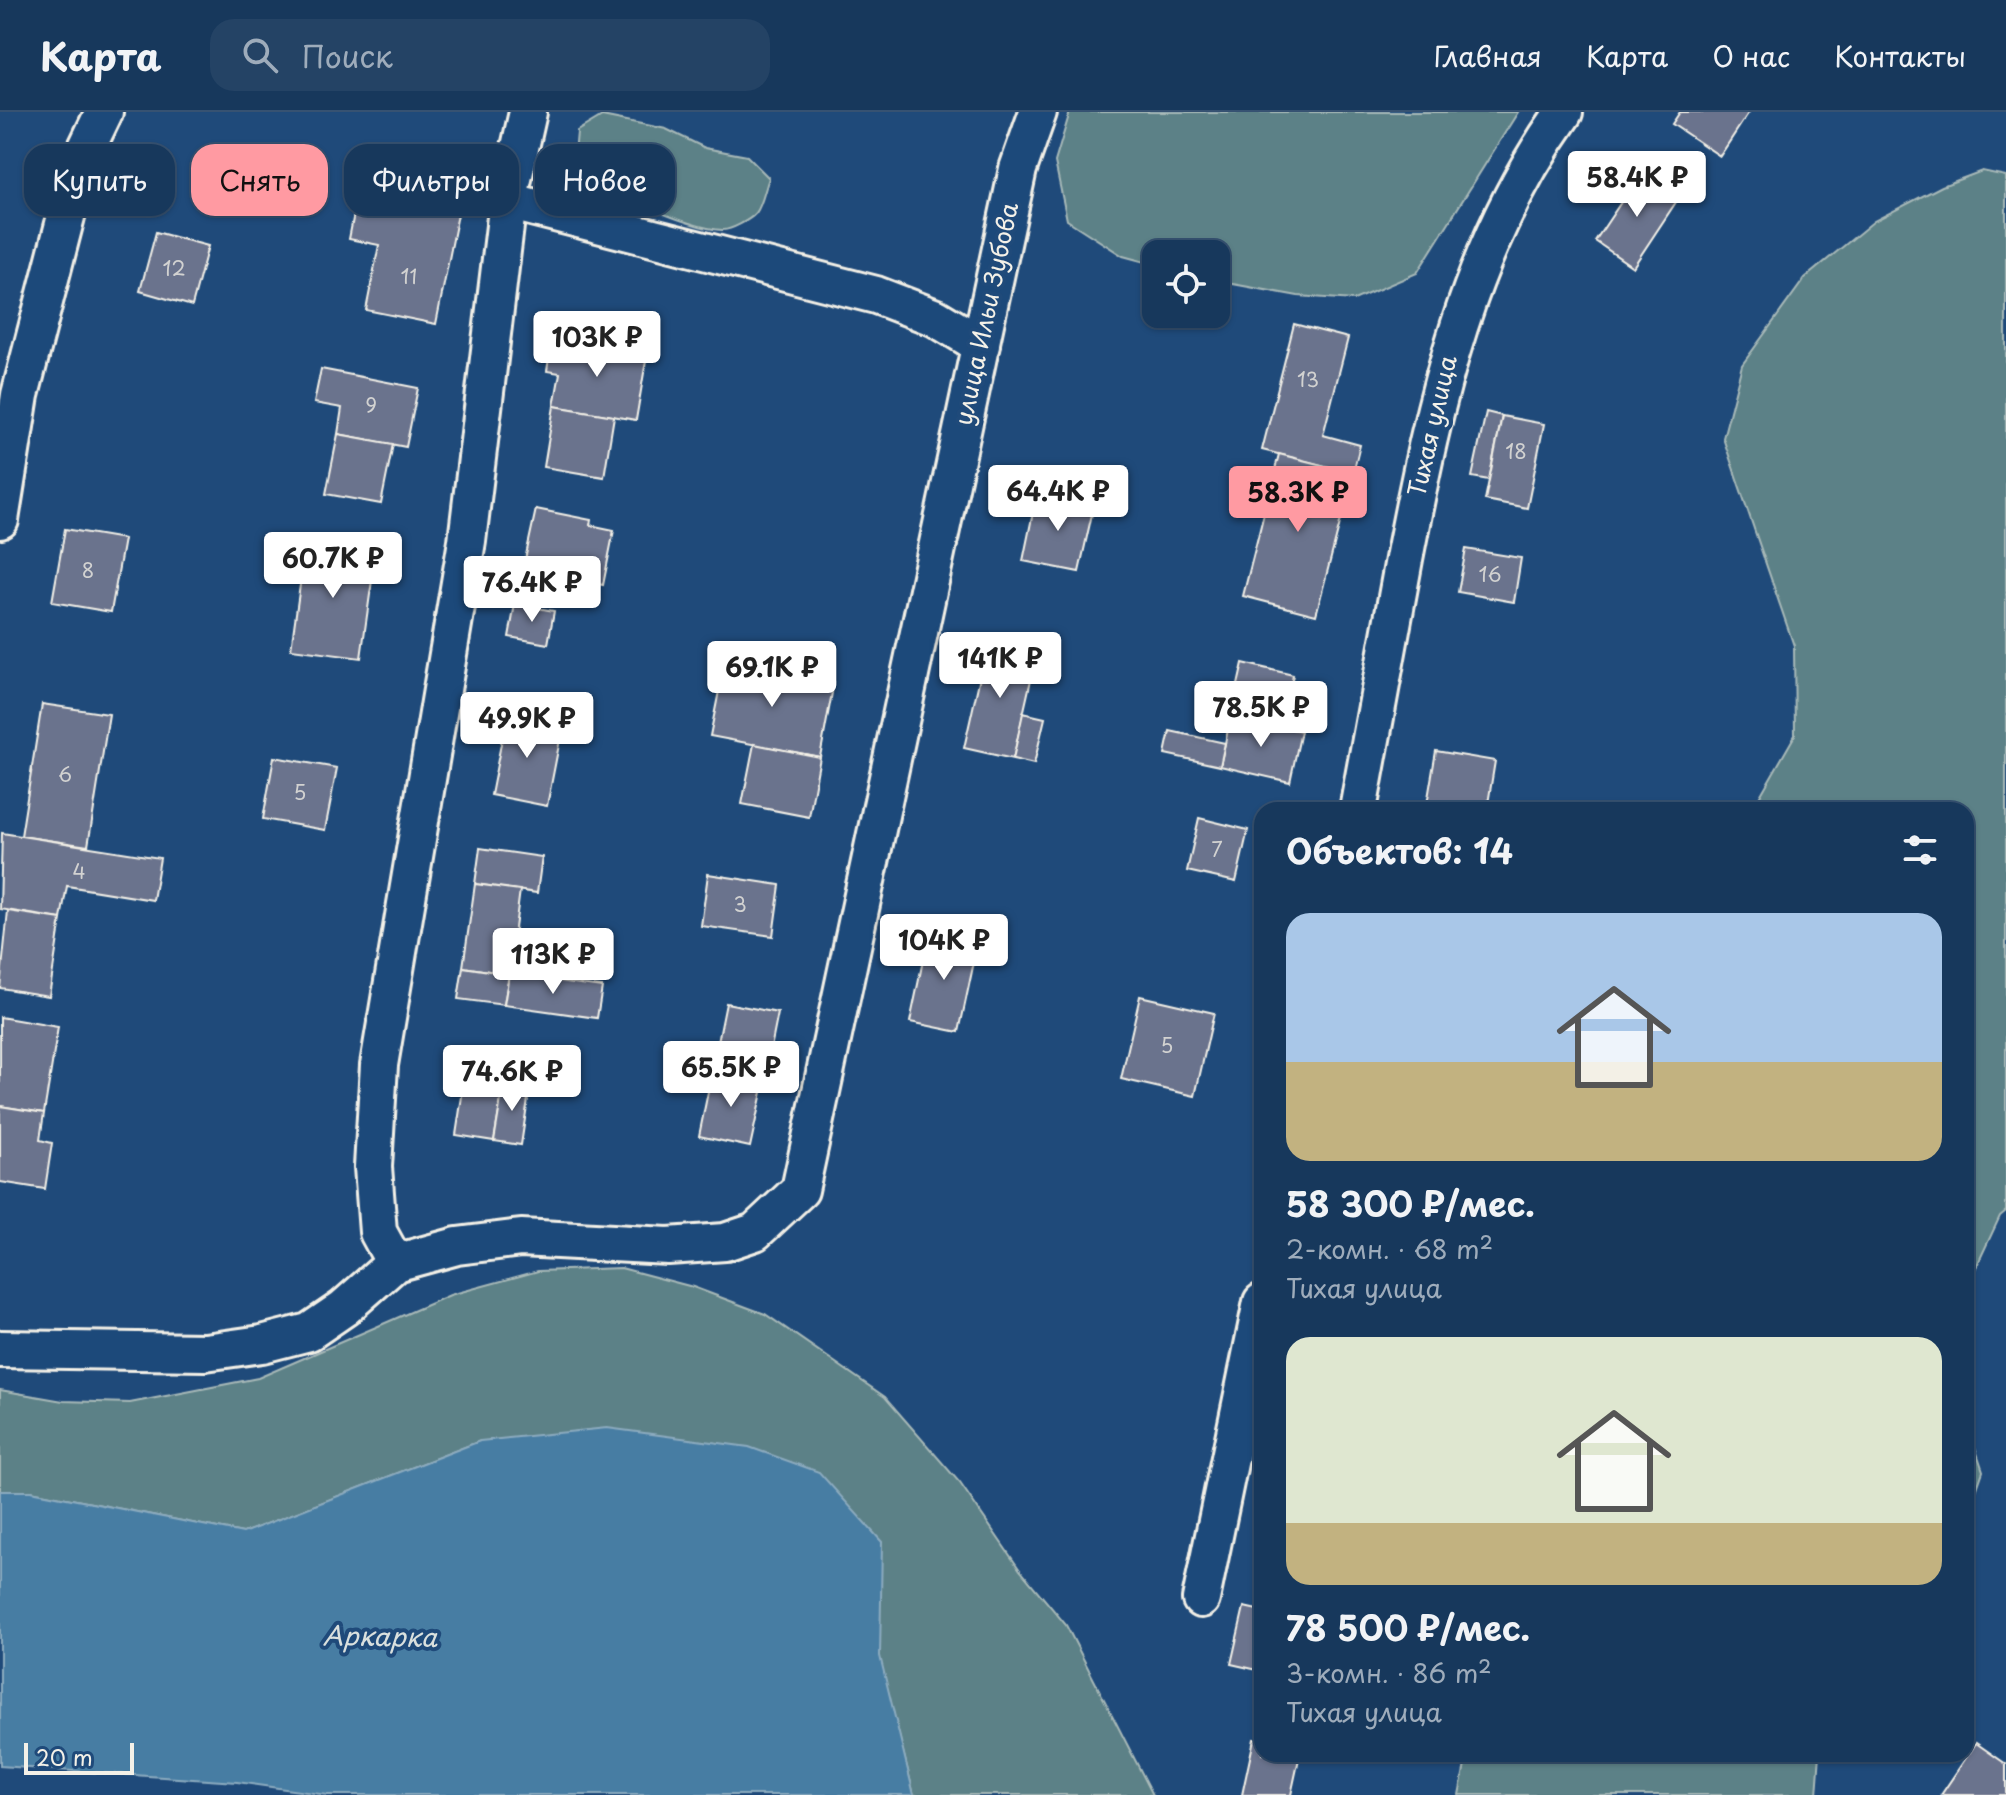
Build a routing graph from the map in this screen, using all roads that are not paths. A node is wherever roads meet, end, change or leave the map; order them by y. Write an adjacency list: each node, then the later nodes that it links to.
1 (104, 112): 9 (street)
2 (528, 112): 5 (street)
3 (1038, 112): 8 (street, улица Ильи Зубова)
4 (1564, 112): 10 (street, Тихая улица)
5 (519, 152)
6 (519, 204): 8 (street)
7 (506, 216): 11 (street)
8 (981, 345): 11 (street, улица Ильи Зубова)
9 (0, 520)
10 (1359, 802)
11 (395, 1263): 13 (street, улица Ильи Зубова)
12 (1254, 1341): 14 (street)
13 (0, 1349)
14 (1201, 1599)

